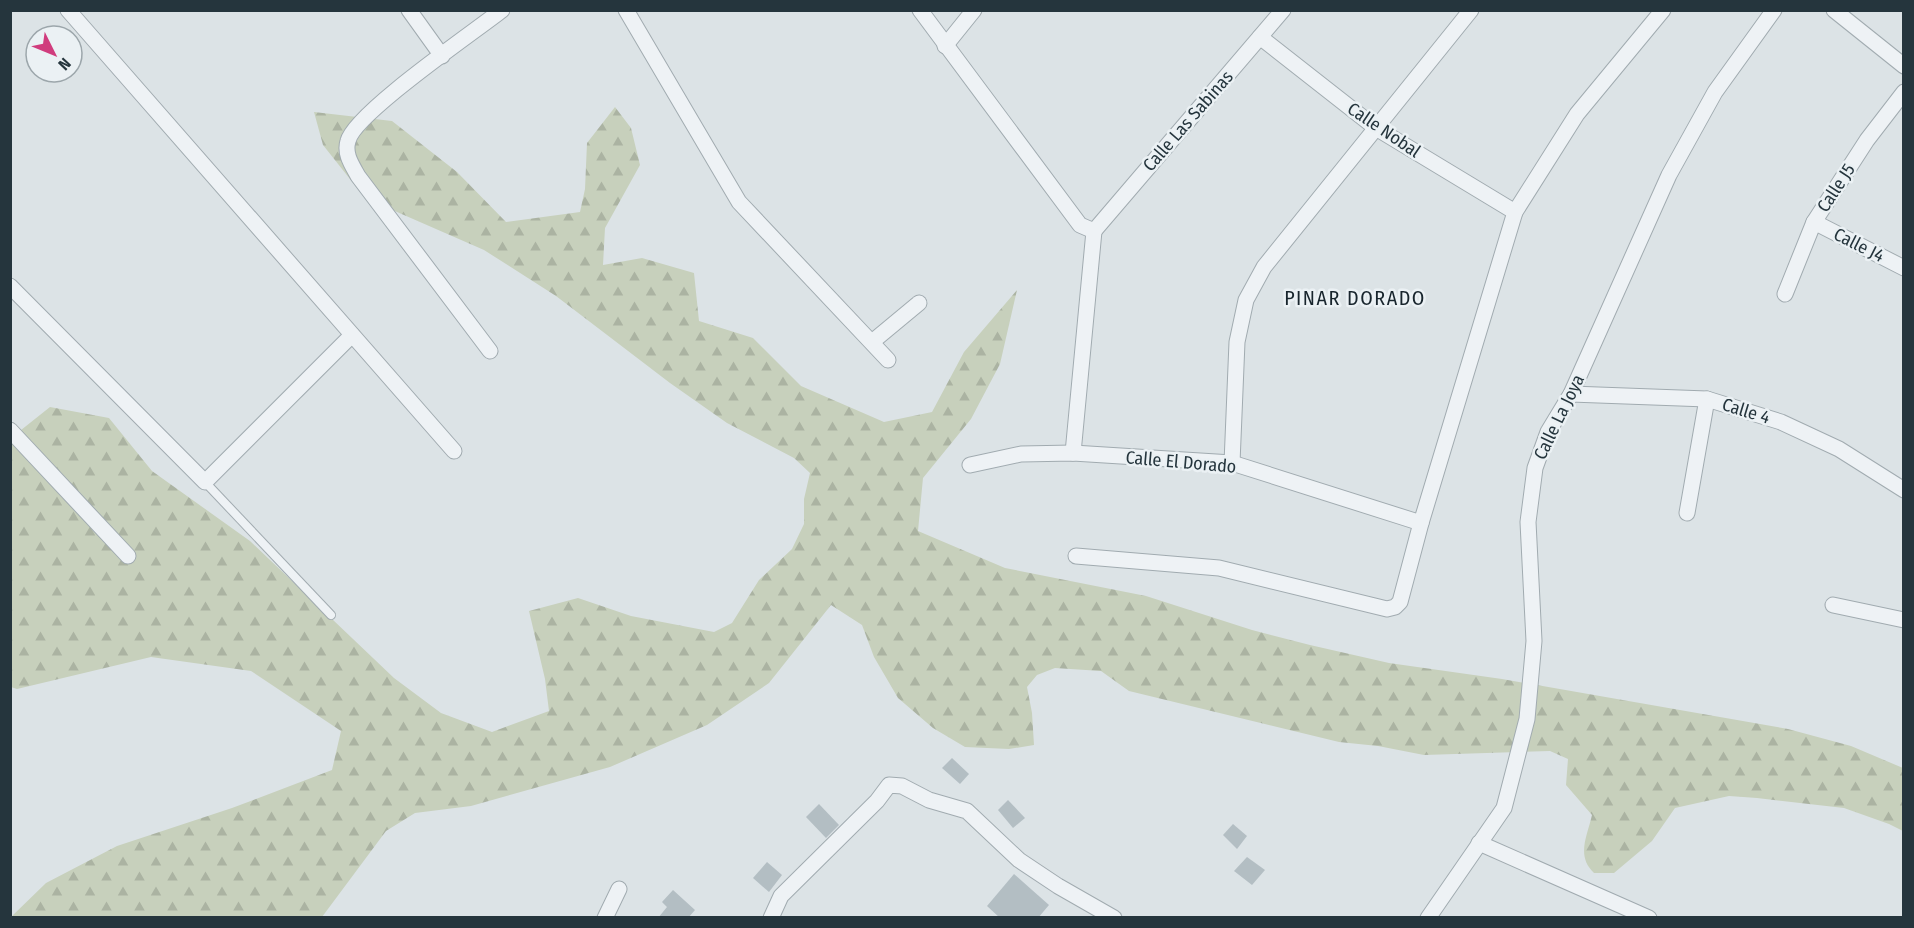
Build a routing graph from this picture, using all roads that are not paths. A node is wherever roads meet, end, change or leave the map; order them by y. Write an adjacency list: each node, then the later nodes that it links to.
1 (68, 10): 25 (street)
2 (409, 10): 14 (street)
3 (502, 10): 14 (street)
4 (626, 10): 26 (street)
5 (920, 10): 13 (street)
6 (974, 10): 13 (street)
7 (1282, 10): 12 (street, Calle Las Sabinas)
8 (1471, 10): 17 (street)
9 (1663, 10): 18 (street)
10 (1834, 10): 15 (street)
11 (1772, 11): 29 (street, Calle La Joya)
12 (1260, 37): 17 (street, Calle Nobal); 20 (street, Calle Las Sabinas)
13 (945, 46): 20 (street)
14 (442, 56): 27 (street)
15 (1904, 66)
16 (1904, 92): 19 (street, Calle J5)
17 (1376, 128): 18 (street, Calle Nobal); 34 (street)
18 (1515, 212): 39 (street)
19 (1815, 222): 21 (street, Calle J4); 23 (street, Calle J5)
20 (1094, 231): 33 (street)
21 (1904, 268)
22 (10, 286): 36 (street)
23 (1785, 294)
24 (919, 303): 26 (street)
25 (352, 335): 32 (street); 36 (street)
26 (872, 342): 28 (street)
27 (490, 351)
28 (888, 360)
29 (1571, 394): 30 (street, Calle 4); 45 (street, Calle La Joya)
30 (1707, 399): 37 (street, Calle 4); 38 (street)
31 (10, 430): 40 (street)
32 (454, 451)
33 (1073, 453): 34 (street, Calle El Dorado); 35 (street, Calle El Dorado)
34 (1232, 463): 39 (street, Calle El Dorado)
35 (970, 465)
36 (205, 482): 43 (lane)
37 (1904, 490)
38 (1687, 513)
39 (1421, 523): 41 (street)
40 (128, 555)
41 (1076, 556)
42 (1833, 605): 44 (street)
43 (332, 615)
44 (1904, 620)
45 (1479, 843): 47 (street, Calle La Joya); 51 (street)
46 (619, 889): 48 (street)
47 (1430, 917)
48 (605, 918)
49 (771, 918): 50 (street)
50 (1114, 918)
51 (1649, 918)

